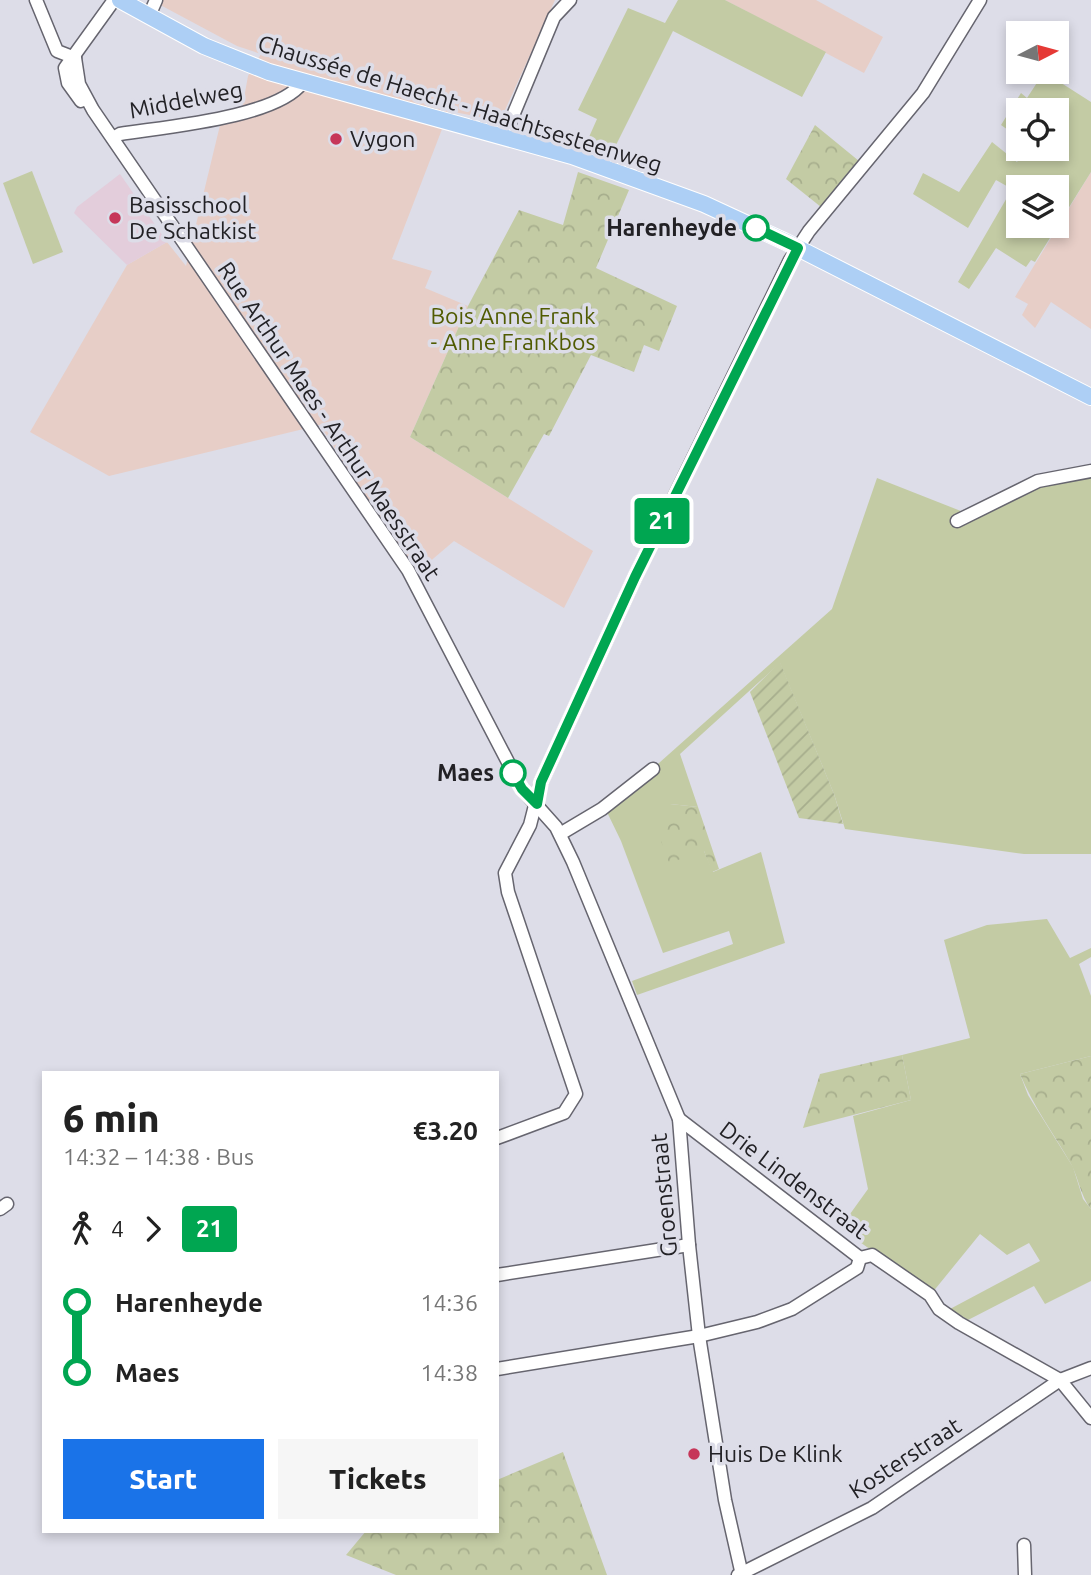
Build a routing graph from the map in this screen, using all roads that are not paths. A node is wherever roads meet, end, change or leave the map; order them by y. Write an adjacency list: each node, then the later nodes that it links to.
1 (36, 0): 8 (street)
2 (114, 0): 8 (street, Rue Arthur Maes - Arthur Maesstraat)
3 (120, 0): 7 (main road, Chaussée de Haecht - Haachtsesteenweg)
4 (156, 0): 7 (street)
5 (570, 0): 10 (street)
6 (980, 0): 12 (street)
7 (149, 16): 9 (main road, Chaussée de Haecht - Haachtsesteenweg)
8 (75, 58): 11 (street, Rue Arthur Maes - Arthur Maesstraat)
9 (302, 83): 10 (main road, Chaussée de Haecht - Haachtsesteenweg); 11 (street, Middelweg)
10 (504, 136): 12 (main road, Chaussée de Haecht - Haachtsesteenweg)
11 (113, 138): 17 (street, Rue Arthur Maes - Arthur Maesstraat)
12 (798, 248): 13 (main road, Chaussée de Haecht - Haachtsesteenweg); 17 (street)
13 (1091, 397)
14 (1091, 471): 15 (street)
15 (957, 521)
16 (653, 769): 18 (street)
17 (537, 804): 18 (street, Rue Arthur Maes - Arthur Maesstraat); 20 (street)
18 (560, 834): 19 (street, Groenstraat)
19 (680, 1119): 21 (street, Groenstraat); 22 (street, Drie Lindenstraat)
20 (499, 1135)
21 (688, 1245): 23 (street); 24 (street, Groenstraat)
22 (860, 1258): 24 (street); 27 (street, Drie Lindenstraat)
23 (499, 1275)
24 (699, 1336): 26 (street); 30 (street, Groenstraat)
25 (1091, 1368): 27 (street, Kosterstraat)
26 (499, 1369)
27 (1060, 1380): 28 (street); 30 (street, Kosterstraat)
28 (1091, 1418)
29 (1024, 1545): 31 (street)
30 (740, 1574)
31 (1025, 1575)

